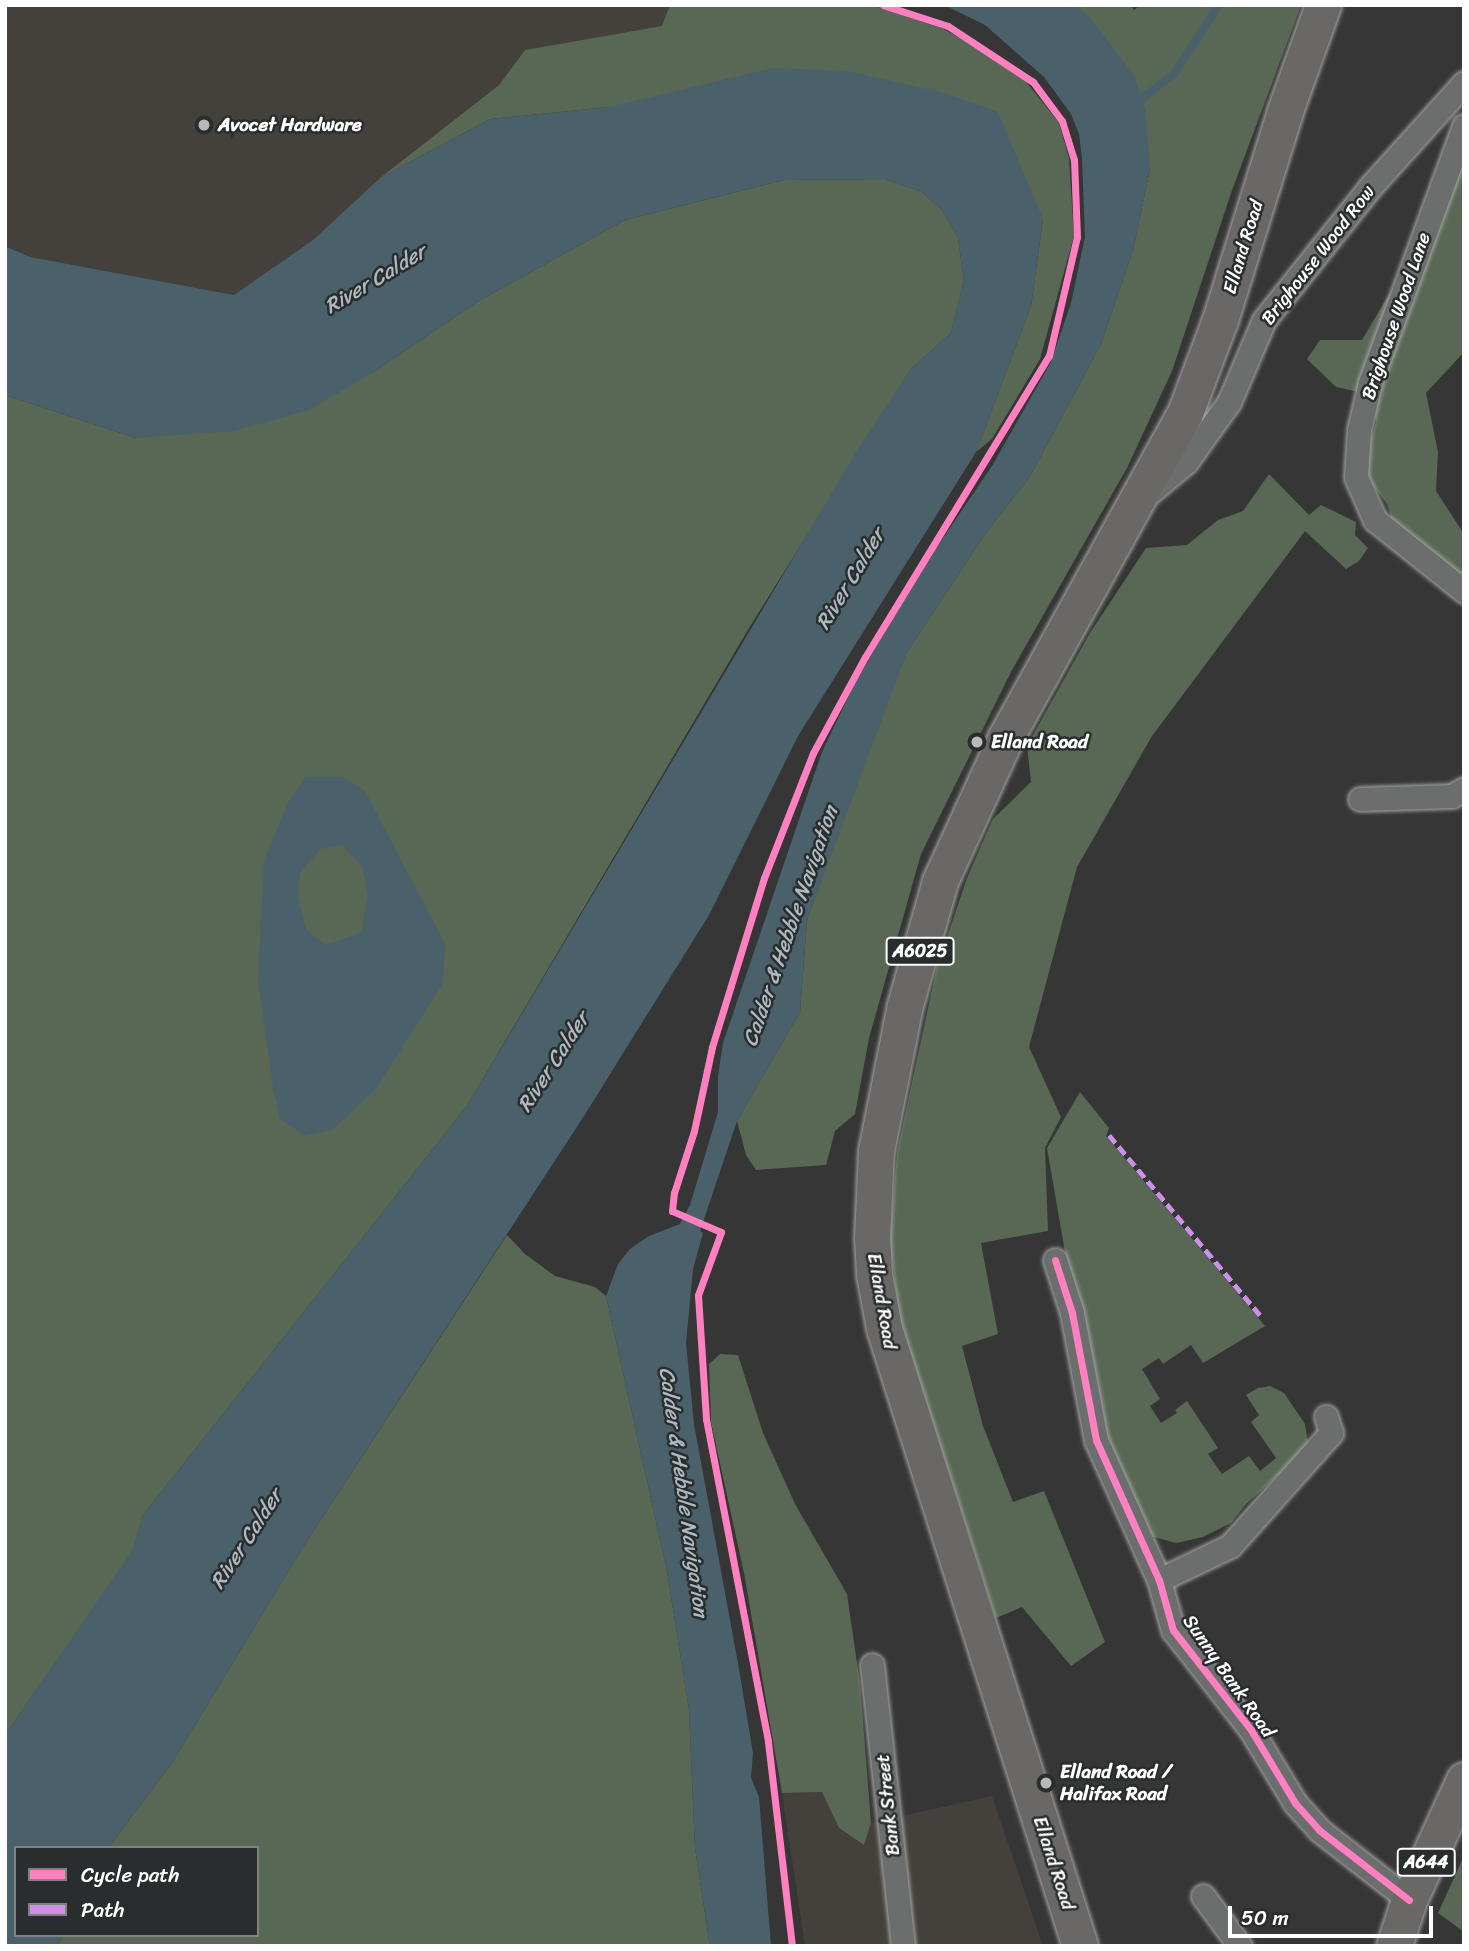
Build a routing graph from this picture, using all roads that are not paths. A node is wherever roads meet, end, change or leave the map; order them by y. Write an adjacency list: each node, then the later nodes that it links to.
1 (1324, 5): 4 (main road, Elland Road / A6025)
2 (1464, 83): 4 (street, Brighouse Wood Row)
3 (1464, 126): 5 (street, Brighouse Wood Lane)
4 (1138, 502): 16 (main road, Elland Road / A6025)
5 (1464, 592)
6 (1464, 789): 7 (street)
7 (1360, 799)
8 (1055, 1260): 10 (street, Sunny Bank Road)
9 (1326, 1417): 10 (street)
10 (1159, 1580): 14 (street, Sunny Bank Road)
11 (872, 1665): 15 (street, Bank Street)
12 (1464, 1780): 14 (main road, A644)
13 (1203, 1896): 17 (street)
14 (1409, 1900): 18 (main road, A644)
15 (903, 1946)
16 (1080, 1946)
17 (1240, 1946)
18 (1394, 1946)

